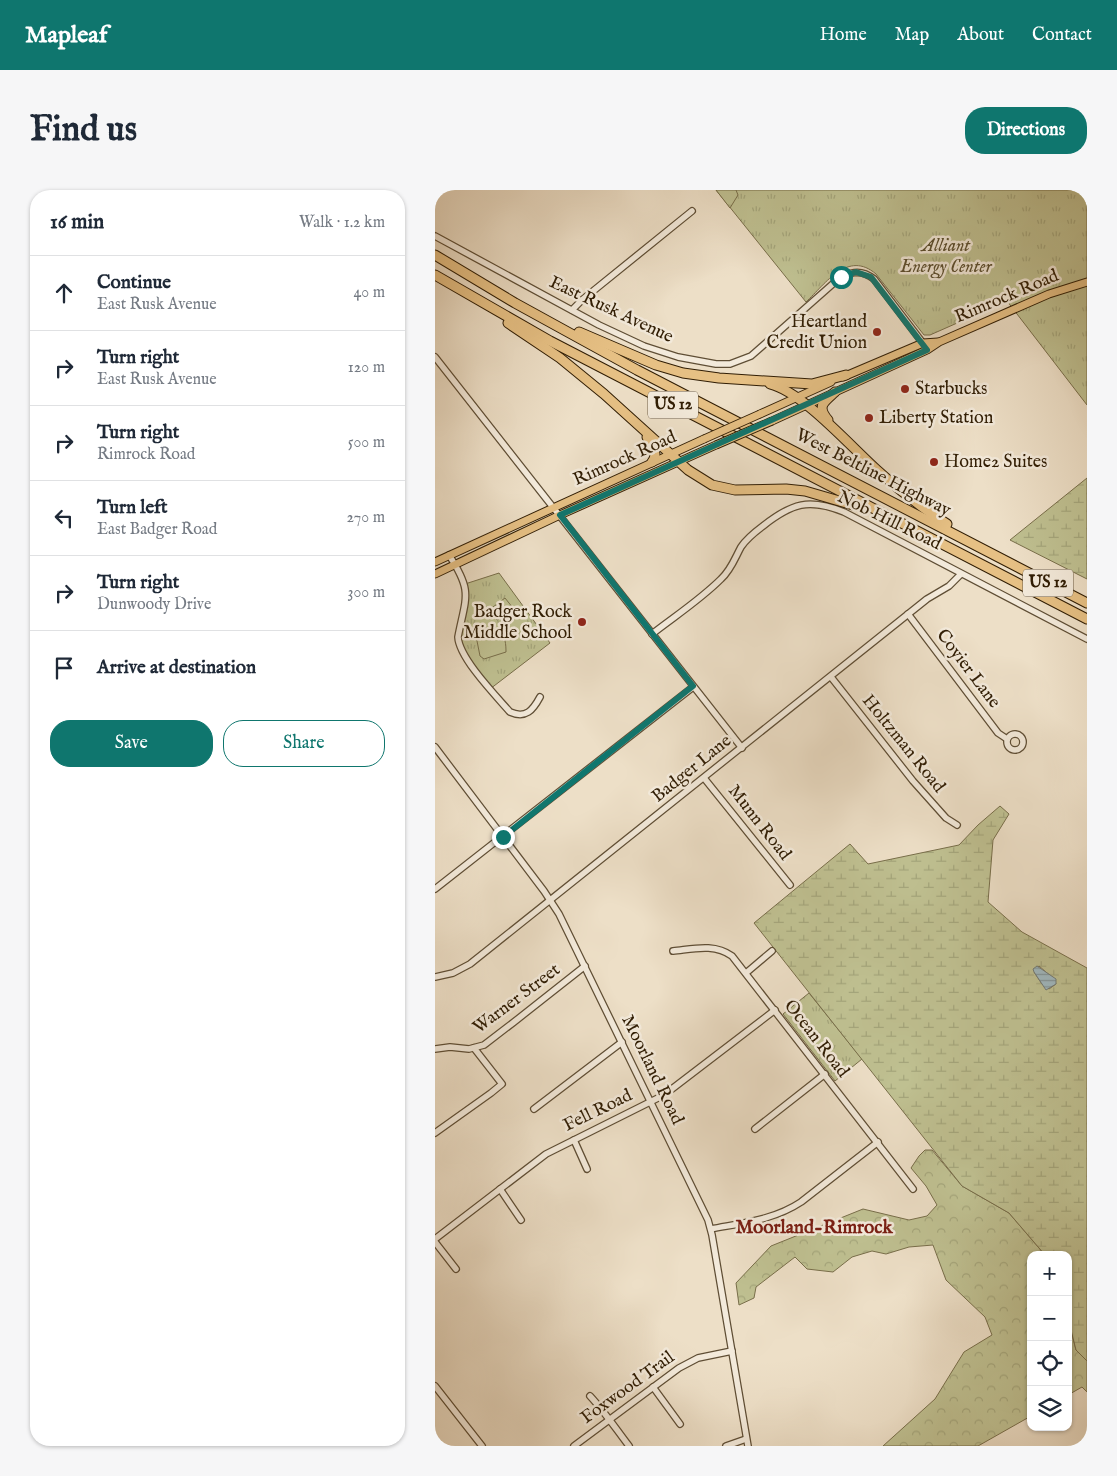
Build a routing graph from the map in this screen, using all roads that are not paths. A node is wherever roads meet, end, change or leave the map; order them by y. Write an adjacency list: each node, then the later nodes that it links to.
1 (692, 211): 8 (street)
2 (435, 236): 8 (street, East Rusk Avenue)
3 (435, 255): 7 (highway, West Beltline Highway / US 12)
4 (435, 276): 6 (highway, West Beltline Highway / US 12)
5 (1087, 282): 9 (main road, Rimrock Road)
6 (462, 292): 18 (highway); 25 (highway, West Beltline Highway / US 12)
7 (515, 303): 14 (highway); 28 (highway, West Beltline Highway / US 12)
8 (572, 310): 10 (street, East Rusk Avenue)
9 (939, 342): 10 (main road, Rimrock Road); 11 (main road, Rimrock Road)
10 (923, 343): 11 (street, East Rusk Avenue); 13 (main road, Rimrock Road)
11 (927, 350): 15 (main road, Rimrock Road)
12 (435, 357): 23 (street)
13 (846, 376): 14 (highway); 16 (main road, Rimrock Road)
14 (751, 380): 16 (highway)
15 (835, 392): 17 (main road, Rimrock Road); 19 (highway)
16 (797, 398): 17 (highway); 20 (main road, Rimrock Road, bridge)
17 (806, 405): 19 (highway); 22 (main road, Rimrock Road, bridge)
18 (642, 428): 20 (highway); 21 (highway)
19 (846, 441): 28 (highway)
20 (671, 454): 21 (main road, Rimrock Road); 22 (highway)
21 (652, 462): 23 (main road, Rimrock Road)
22 (680, 462): 24 (main road, Rimrock Road); 25 (highway)
23 (553, 507): 24 (street); 26 (main road, Rimrock Road)
24 (560, 515): 29 (main road, Rimrock Road); 35 (street)
25 (885, 516): 34 (highway, West Beltline Highway / US 12)
26 (449, 554): 27 (main road, Rimrock Road); 29 (street)
27 (435, 562)
28 (1009, 562): 32 (highway, West Beltline Highway / US 12)
29 (455, 564): 30 (main road, Rimrock Road); 39 (street)
30 (435, 574)
31 (961, 574): 33 (street, Badger Lane); 35 (street, Nob Hill Road); 36 (street, Nob Hill Road)
32 (1087, 603)
33 (908, 614): 37 (street, Badger Lane); 40 (street, Coyier Lane)
34 (1087, 619)
35 (652, 634): 38 (street)
36 (1087, 639)
37 (831, 677): 42 (street, Badger Lane); 44 (street, Holtzman Road)
38 (693, 686): 42 (street); 45 (street)
39 (540, 697)
40 (1007, 739)
41 (435, 747): 45 (street, Moorland Road)
42 (742, 748): 43 (street, Badger Lane)
43 (704, 778): 46 (street, Munn Road); 48 (street, Badger Lane)
44 (957, 825)
45 (503, 837): 47 (street); 48 (street, Moorland Road)
46 (791, 885)
47 (435, 889)
48 (551, 900): 51 (street, Moorland Road); 53 (street, Badger Lane)
49 (772, 951): 52 (street)
50 (673, 952): 52 (street, Ocean Road)
51 (585, 966): 55 (street, Moorland Road); 56 (street, Warner Street)
52 (746, 972): 54 (street, Ocean Road)
53 (435, 977)
54 (775, 1010): 58 (street, Ocean Road); 59 (street, Fell Road)
55 (622, 1042): 59 (street, Moorland Road); 60 (street)
56 (474, 1048): 57 (street, Warner Street); 62 (street)
57 (435, 1049)
58 (825, 1074): 61 (street); 64 (street, Ocean Road)
59 (651, 1102): 63 (street, Fell Road); 69 (street, Moorland Road)
60 (534, 1109)
61 (755, 1129)
62 (435, 1132)
63 (574, 1140): 65 (street); 66 (street, Fell Road)
64 (878, 1142): 67 (street, Ocean Road); 69 (street)
65 (587, 1169)
66 (500, 1189): 68 (street); 70 (street, Fell Road)
67 (913, 1189)
68 (521, 1220)
69 (711, 1228): 72 (street, Moorland Road)
70 (435, 1240): 71 (street)
71 (457, 1269)
72 (731, 1351): 74 (street, Foxwood Trail); 78 (street, Moorland Road)
73 (435, 1386): 79 (street)
74 (653, 1387): 76 (street, Foxwood Trail); 77 (street)
75 (589, 1396): 76 (street)
76 (609, 1420): 80 (street, Foxwood Trail); 81 (street)
77 (680, 1424)
78 (747, 1443): 82 (street)
79 (482, 1446)
80 (574, 1446)
81 (629, 1446)
82 (726, 1446)

